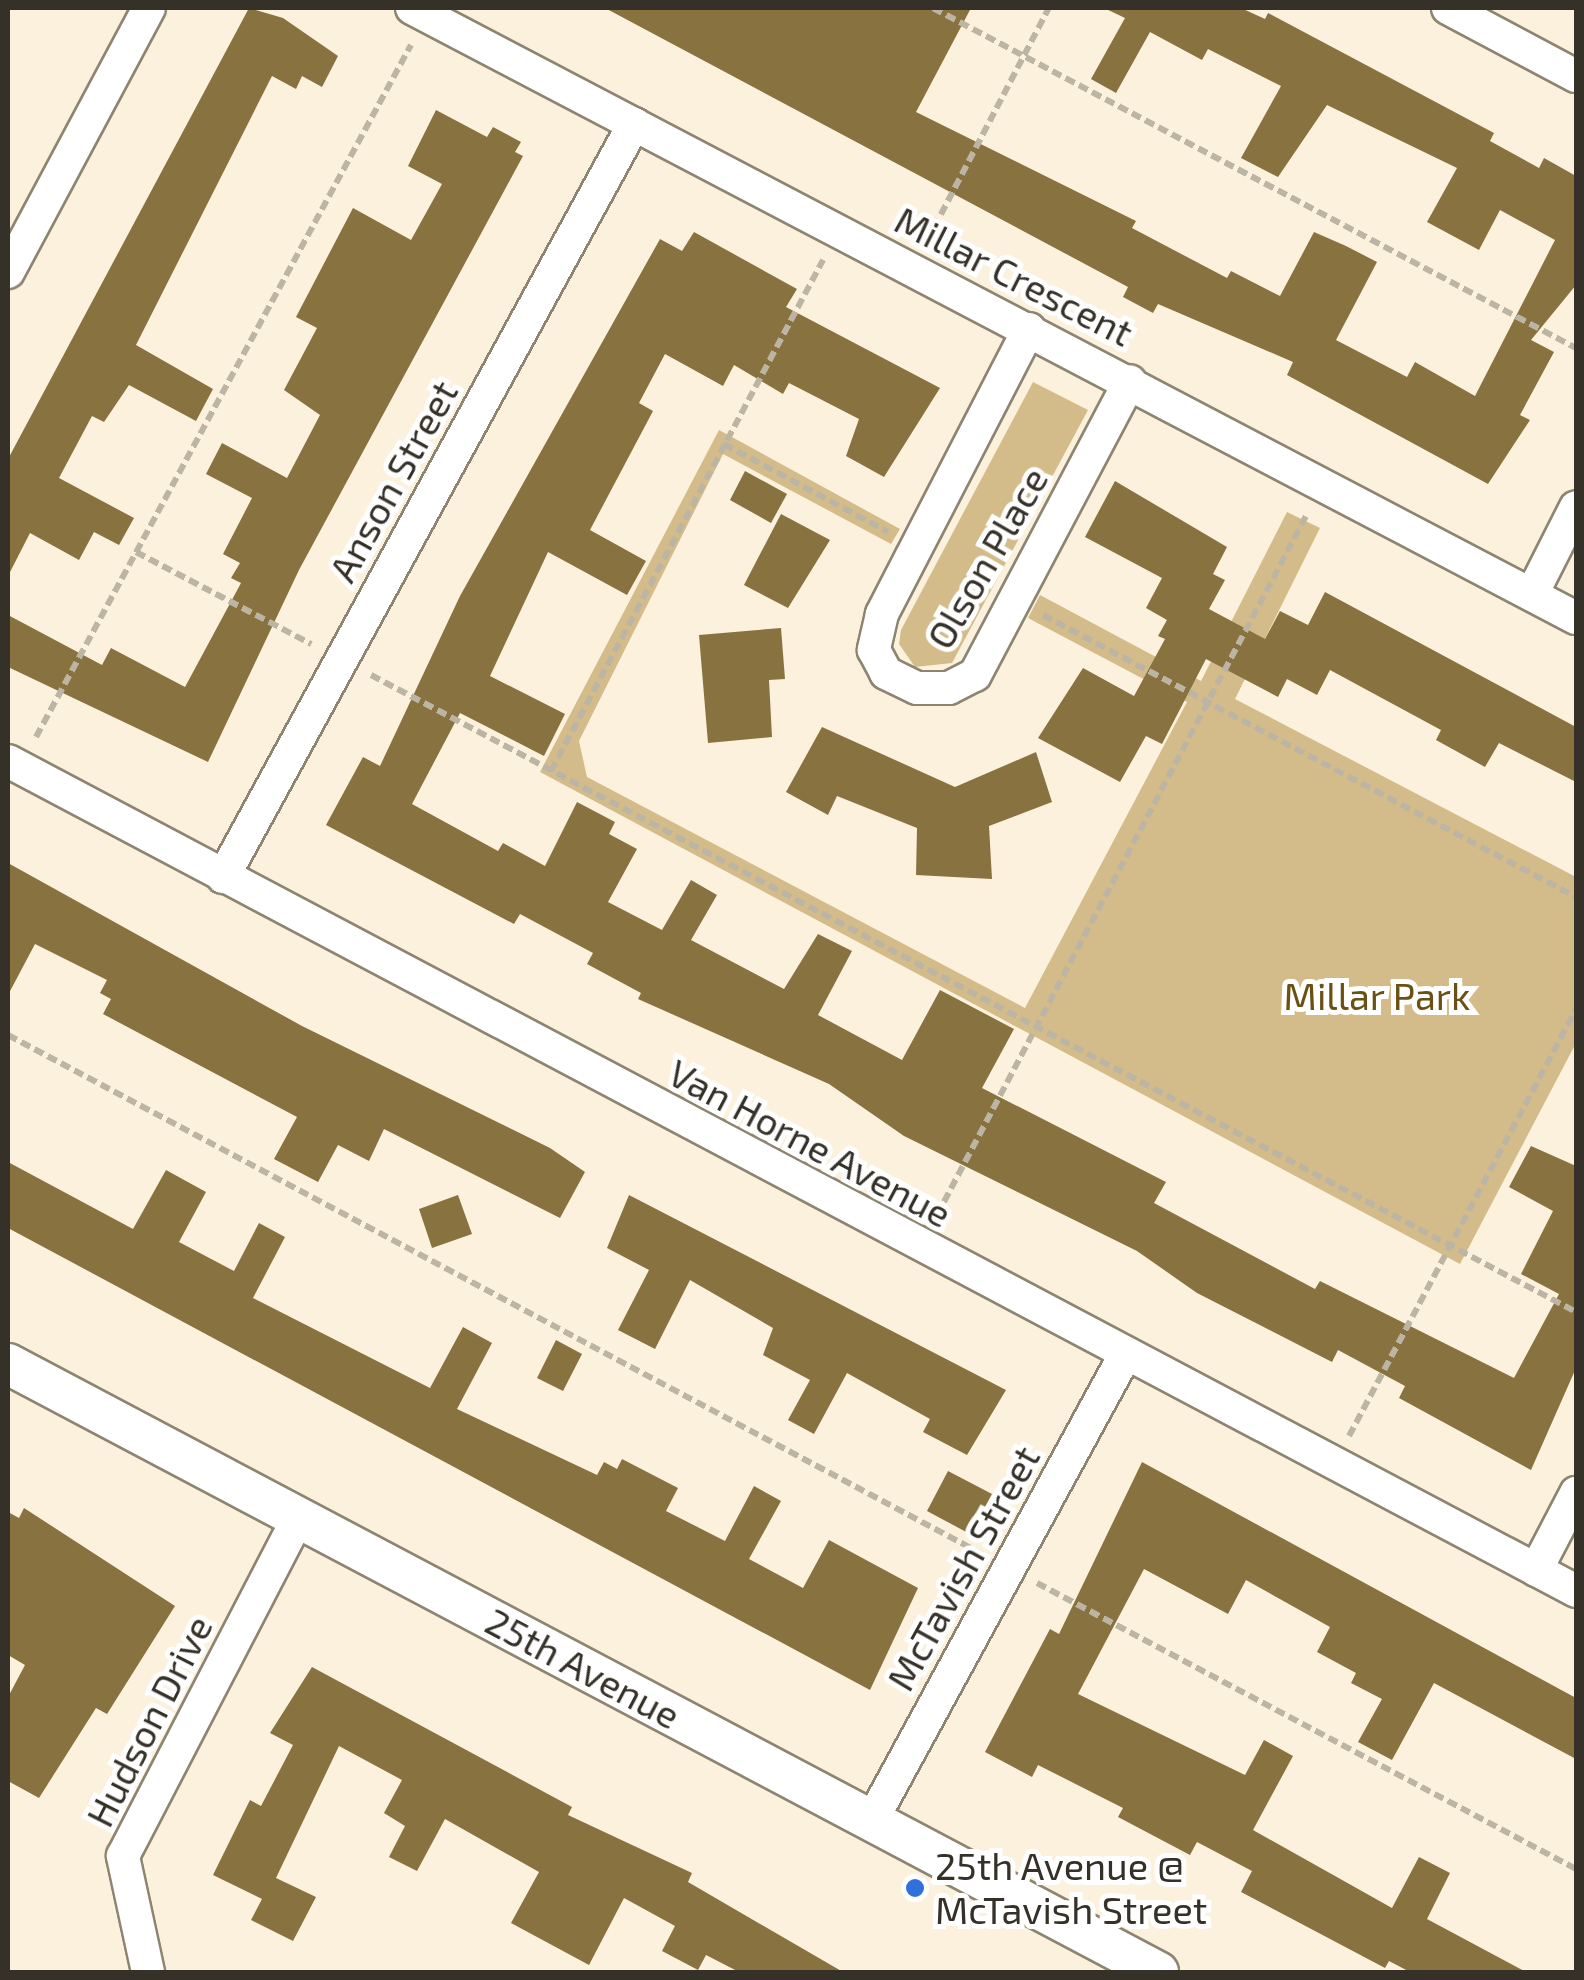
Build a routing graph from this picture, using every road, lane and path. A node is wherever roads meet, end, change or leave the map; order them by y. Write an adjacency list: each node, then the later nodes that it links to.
1 (149, 8): 11 (street)
2 (933, 8): 6 (path)
3 (1049, 8): 6 (path)
4 (1448, 8): 7 (street)
5 (420, 11): 8 (street, Millar Crescent); 23 (path)
6 (1024, 56): 10 (path); 13 (path)
7 (1576, 76)
8 (634, 124): 9 (street, Millar Crescent); 24 (street, Anson Street)
9 (839, 230): 10 (street, Millar Crescent); 15 (path)
10 (913, 269): 12 (street, Millar Crescent)
11 (8, 272)
12 (1028, 329): 14 (street, Millar Crescent); 18 (street, Olson Place)
13 (1576, 348)
14 (1130, 381): 16 (street, Millar Crescent); 20 (street, Olson Place)
15 (724, 444): 18 (path); 27 (path)
16 (1323, 484): 19 (street, Millar Crescent); 22 (path)
17 (1576, 506): 19 (street)
18 (916, 547): 20 (street, Olson Place)
19 (1532, 594): 21 (street, Millar Crescent)
20 (1014, 599): 22 (path)
21 (1576, 618)
22 (1210, 703): 25 (path); 27 (path)
23 (14, 764): 24 (street, Van Horne Avenue)
24 (222, 877): 30 (street, Van Horne Avenue)
25 (1576, 897)
26 (1576, 1009): 29 (path)
27 (1038, 1028): 29 (path); 30 (path)
28 (8, 1035): 37 (path)
29 (1452, 1246): 31 (path); 34 (path)
30 (920, 1247): 32 (street, Van Horne Avenue)
31 (1576, 1312)
32 (1125, 1356): 34 (street, Van Horne Avenue); 37 (street, McTavish Street)
33 (8, 1364): 36 (street, 25th Avenue)
34 (1334, 1464): 38 (street, Van Horne Avenue)
35 (1576, 1493): 38 (street)
36 (299, 1517): 40 (street, 25th Avenue); 42 (street, Hudson Drive)
37 (1007, 1568): 40 (street, McTavish Street); 41 (path)
38 (1536, 1570): 39 (street, Van Horne Avenue)
39 (1576, 1591)
40 (872, 1820): 43 (street, 25th Avenue)
41 (1576, 1869)
42 (148, 1972)
43 (1158, 1972)

